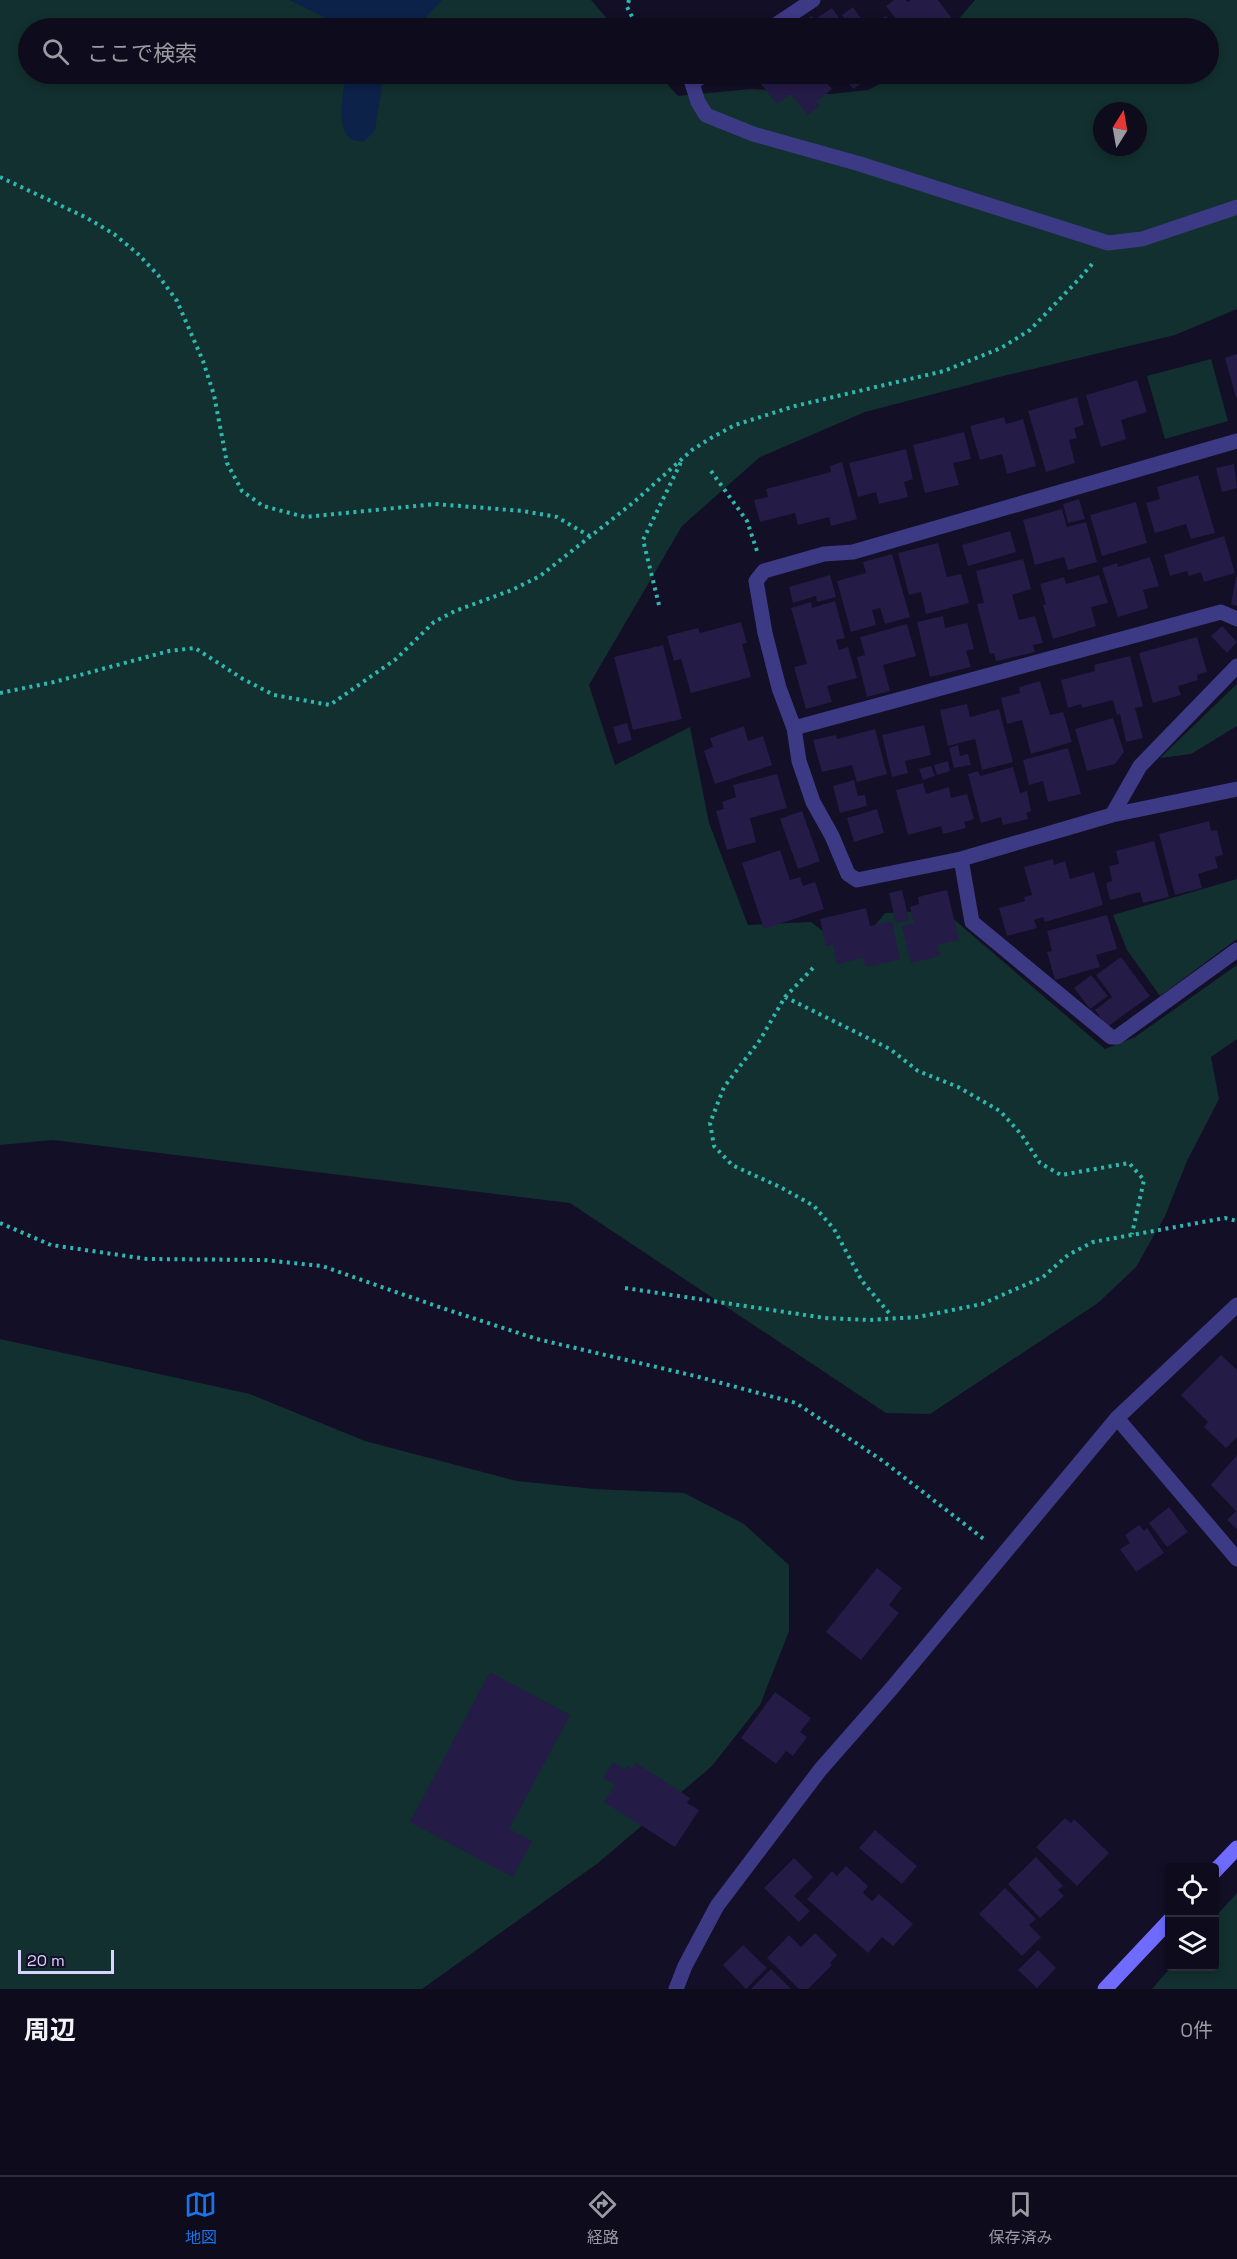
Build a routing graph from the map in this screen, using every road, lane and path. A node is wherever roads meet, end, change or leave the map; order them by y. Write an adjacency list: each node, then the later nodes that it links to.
1 (629, 0): 3 (path)
2 (813, 0): 4 (street)
3 (633, 18)
4 (786, 18)
5 (692, 84): 8 (street)
6 (0, 177): 13 (path)
7 (1237, 207): 8 (street)
8 (1108, 243): 10 (path)
9 (1237, 441): 18 (street)
10 (684, 457): 13 (path); 14 (path)
11 (711, 471): 12 (path)
12 (747, 521)
13 (591, 537): 17 (path)
14 (659, 605)
15 (1237, 619): 18 (street)
16 (1237, 666): 20 (street)
17 (0, 693)
18 (794, 728): 21 (street)
19 (1237, 789): 20 (street)
20 (1112, 815): 21 (street)
21 (961, 859): 22 (street)
22 (1237, 950)
23 (813, 968): 24 (path)
24 (785, 997): 27 (path); 30 (path)
25 (1237, 1221): 27 (path)
26 (0, 1223): 32 (path)
27 (1132, 1234): 28 (path)
28 (625, 1288)
29 (1237, 1305): 31 (street)
30 (889, 1313)
31 (1117, 1418): 32 (street); 33 (street)
32 (1003, 1553): 37 (street)
33 (1237, 1559)
34 (1237, 1848): 35 (main road)
35 (1219, 1868)
36 (1165, 1925): 38 (main road)
37 (676, 1989)
38 (1105, 1989)

